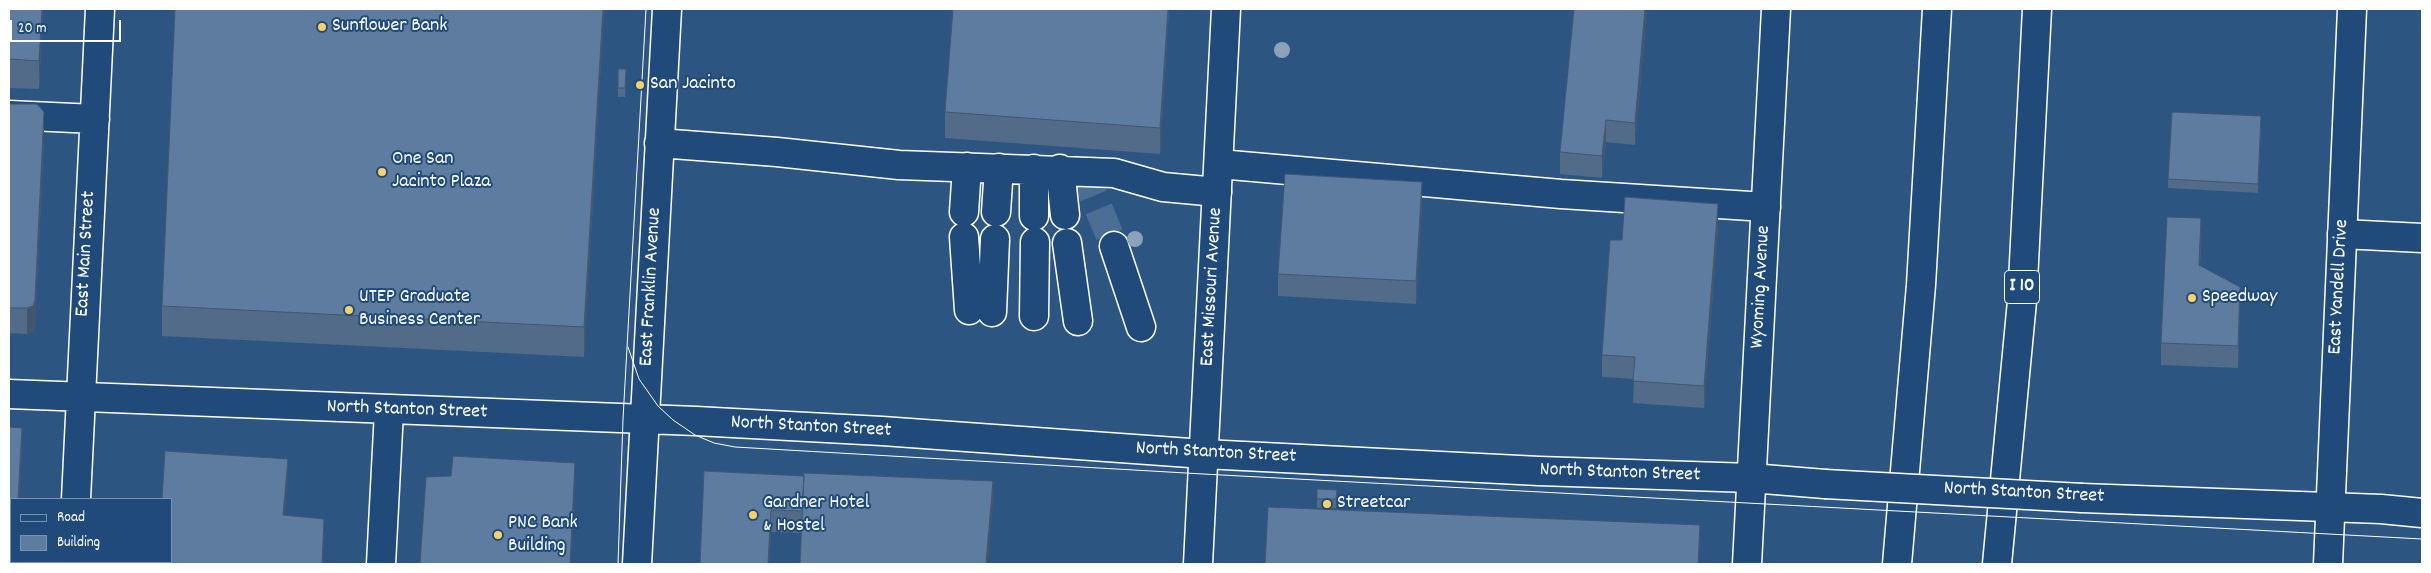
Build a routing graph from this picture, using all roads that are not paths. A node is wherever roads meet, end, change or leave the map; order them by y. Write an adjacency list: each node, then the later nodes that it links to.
1 (100, 9): 9 (main road, East Main Street)
2 (668, 9): 10 (main road, East Franklin Avenue)
3 (1226, 9): 11 (main road, East Missouri Avenue)
4 (1776, 9): 16 (main road, Wyoming Avenue)
5 (1937, 9): 40 (main road)
6 (2037, 9): 41 (main road, I 10)
7 (2352, 9): 19 (main road, East Yandell Drive)
8 (9, 114): 9 (main road)
9 (95, 119): 28 (main road, East Main Street)
10 (659, 143): 12 (main road); 30 (main road, East Franklin Avenue)
11 (1219, 164): 15 (main road, East Missouri Avenue); 16 (main road)
12 (967, 167): 13 (main road); 21 (main road)
13 (1000, 168): 14 (main road); 17 (main road)
14 (1059, 169): 15 (main road); 18 (main road); 24 (main road)
15 (1217, 192): 31 (main road, East Missouri Avenue)
16 (1766, 207): 32 (main road, Wyoming Avenue)
17 (996, 212)
18 (1064, 216)
19 (2342, 234): 20 (main road); 34 (main road, East Yandell Drive)
20 (2422, 238)
21 (995, 239)
22 (1067, 243): 25 (main road)
23 (1114, 246): 26 (main road)
24 (1034, 316)
25 (1078, 321)
26 (1141, 327)
27 (9, 394): 28 (main road, North Stanton Street)
28 (80, 398): 29 (main road, North Stanton Street); 33 (main road, East Main Street)
29 (389, 411): 30 (main road, North Stanton Street); 36 (main road)
30 (644, 419): 31 (main road, North Stanton Street); 37 (main road, East Franklin Avenue)
31 (1204, 454): 32 (main road, North Stanton Street); 38 (main road, East Missouri Avenue)
32 (1751, 478): 34 (main road, North Stanton Street, bridge); 39 (main road, Wyoming Avenue)
33 (76, 498)
34 (2330, 507): 35 (main road, North Stanton Street); 42 (main road, East Yandell Drive)
35 (2422, 513)
36 (381, 564)
37 (637, 564)
38 (1198, 564)
39 (1747, 564)
40 (1897, 564)
41 (1997, 564)
42 (2328, 564)

